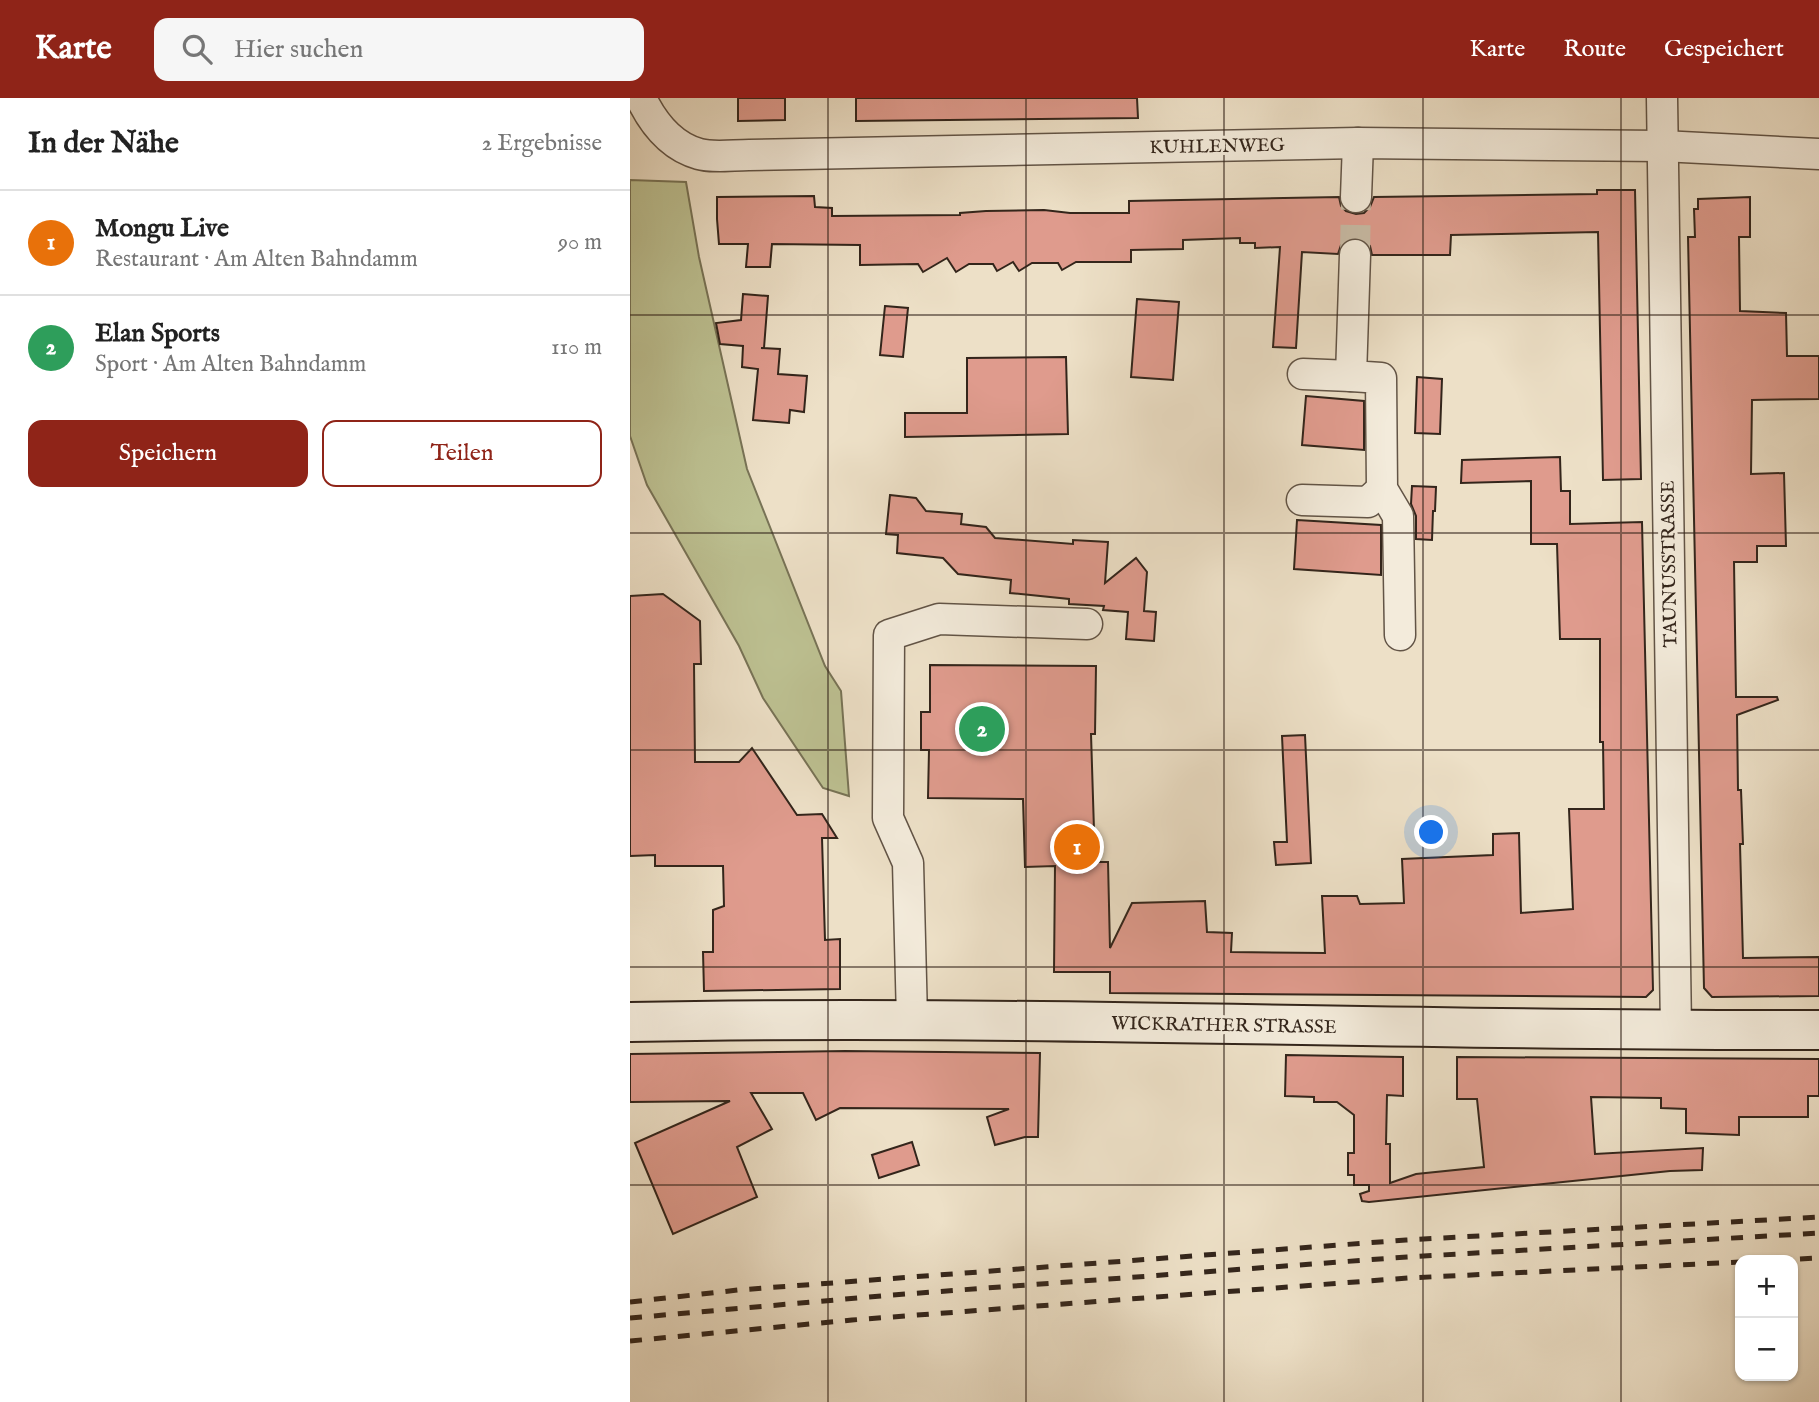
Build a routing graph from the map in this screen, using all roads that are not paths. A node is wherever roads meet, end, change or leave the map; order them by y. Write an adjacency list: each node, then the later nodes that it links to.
1 (641, 98): 3 (street, KUHLENWEG)
2 (1662, 98): 4 (street, TAUNUSSTRASSE)
3 (1358, 143): 4 (street, KUHLENWEG); 6 (street)
4 (1662, 146): 5 (street, KUHLENWEG); 16 (street, TAUNUSSTRASSE)
5 (1819, 154)
6 (1356, 197)
7 (1355, 255): 9 (street)
8 (1303, 374): 9 (street)
9 (1352, 376): 10 (street)
10 (1382, 489): 11 (street); 13 (street)
11 (1302, 500)
12 (1087, 624): 14 (street)
13 (1400, 635)
14 (912, 1019): 15 (main road, WICKRATHER STRASSE); 16 (main road, WICKRATHER STRASSE)
15 (630, 1022)
16 (1676, 1030): 17 (main road, WICKRATHER STRASSE)
17 (1819, 1030)

